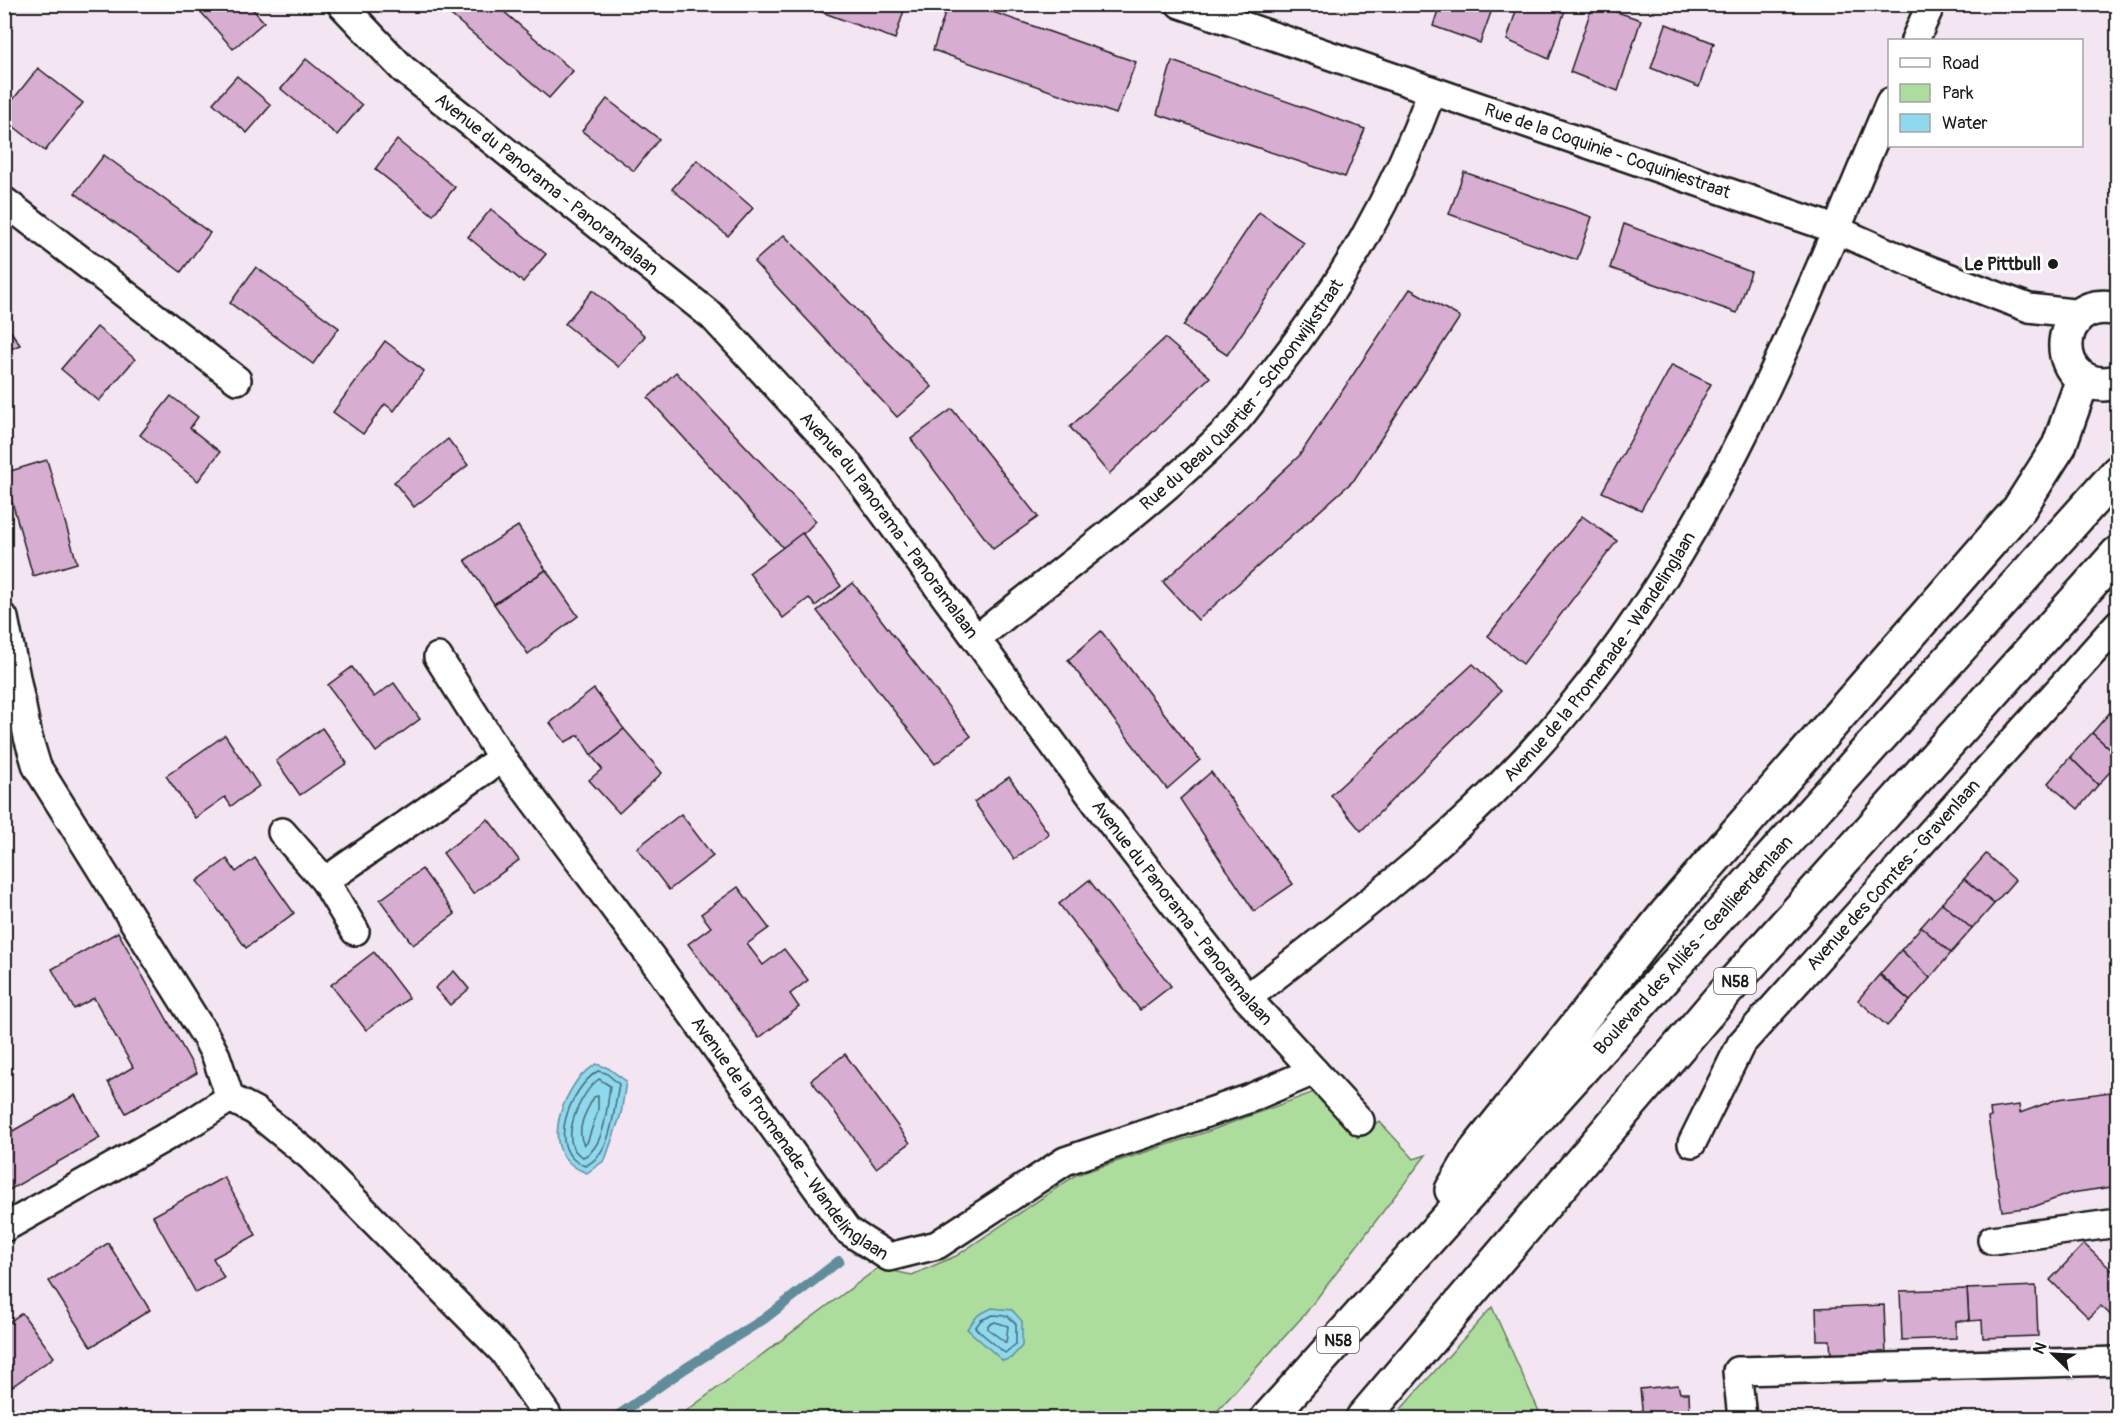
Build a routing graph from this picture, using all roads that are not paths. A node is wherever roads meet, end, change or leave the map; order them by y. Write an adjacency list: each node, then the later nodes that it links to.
1 (341, 4): 20 (street, Avenue du Panorama - Panoramalaan)
2 (1180, 4): 5 (street, Rue de la Coquinie - Coquiniestraat)
3 (1931, 4): 4 (street)
4 (1915, 39)
5 (1432, 91): 8 (street, Rue de la Coquinie - Coquiniestraat); 20 (street, Rue du Beau Quartier - Schoonwijkstraat)
6 (1888, 107): 8 (street, Avenue de la Promenade - Wandelinglaan)
7 (4, 201): 14 (street)
8 (1835, 229): 9 (street, Rue de la Coquinie - Coquiniestraat); 26 (street, Avenue de la Promenade - Wandelinglaan)
9 (2029, 308): 11 (street, Rue de la Coquinie - Coquiniestraat); 12 (street, Rue de la Coquinie - Coquiniestraat)
10 (2118, 309): 11 (main road, Rue de la Coquinie - Coquiniestraat)
11 (2081, 314): 12 (main road)
12 (2065, 347): 13 (main road, Rue de la Coquinie - Coquiniestraat)
13 (2083, 379): 15 (main road); 34 (main road)
14 (237, 380)
15 (2118, 382)
16 (2118, 472): 34 (main road, Boulevard des Alliés - Geallieerdenlaan / N58)
17 (2118, 553): 38 (main road, N58)
18 (4, 618): 28 (street)
19 (2118, 624): 30 (street, Avenue des Comtes - Gravenlaan)
20 (976, 639): 26 (street, Avenue du Panorama - Panoramalaan)
21 (438, 657): 22 (street, Avenue de la Promenade - Wandelinglaan)
22 (502, 758): 24 (street); 27 (street, Avenue de la Promenade - Wandelinglaan)
23 (282, 832): 24 (street)
24 (325, 881): 25 (street)
25 (355, 931)
26 (1248, 998): 27 (street, Avenue du Panorama - Panoramalaan)
27 (1314, 1071): 29 (street, Avenue du Panorama - Panoramalaan)
28 (230, 1098): 32 (street); 36 (street)
29 (1360, 1121)
30 (1692, 1143)
31 (2118, 1223): 33 (street)
32 (4, 1228)
33 (1992, 1240)
34 (1407, 1262): 37 (main road, Boulevard des Alliés - Geallieerdenlaan / N58)
35 (2118, 1361): 39 (street)
36 (547, 1415)
37 (1268, 1419)
38 (1363, 1419)
39 (1742, 1419)

